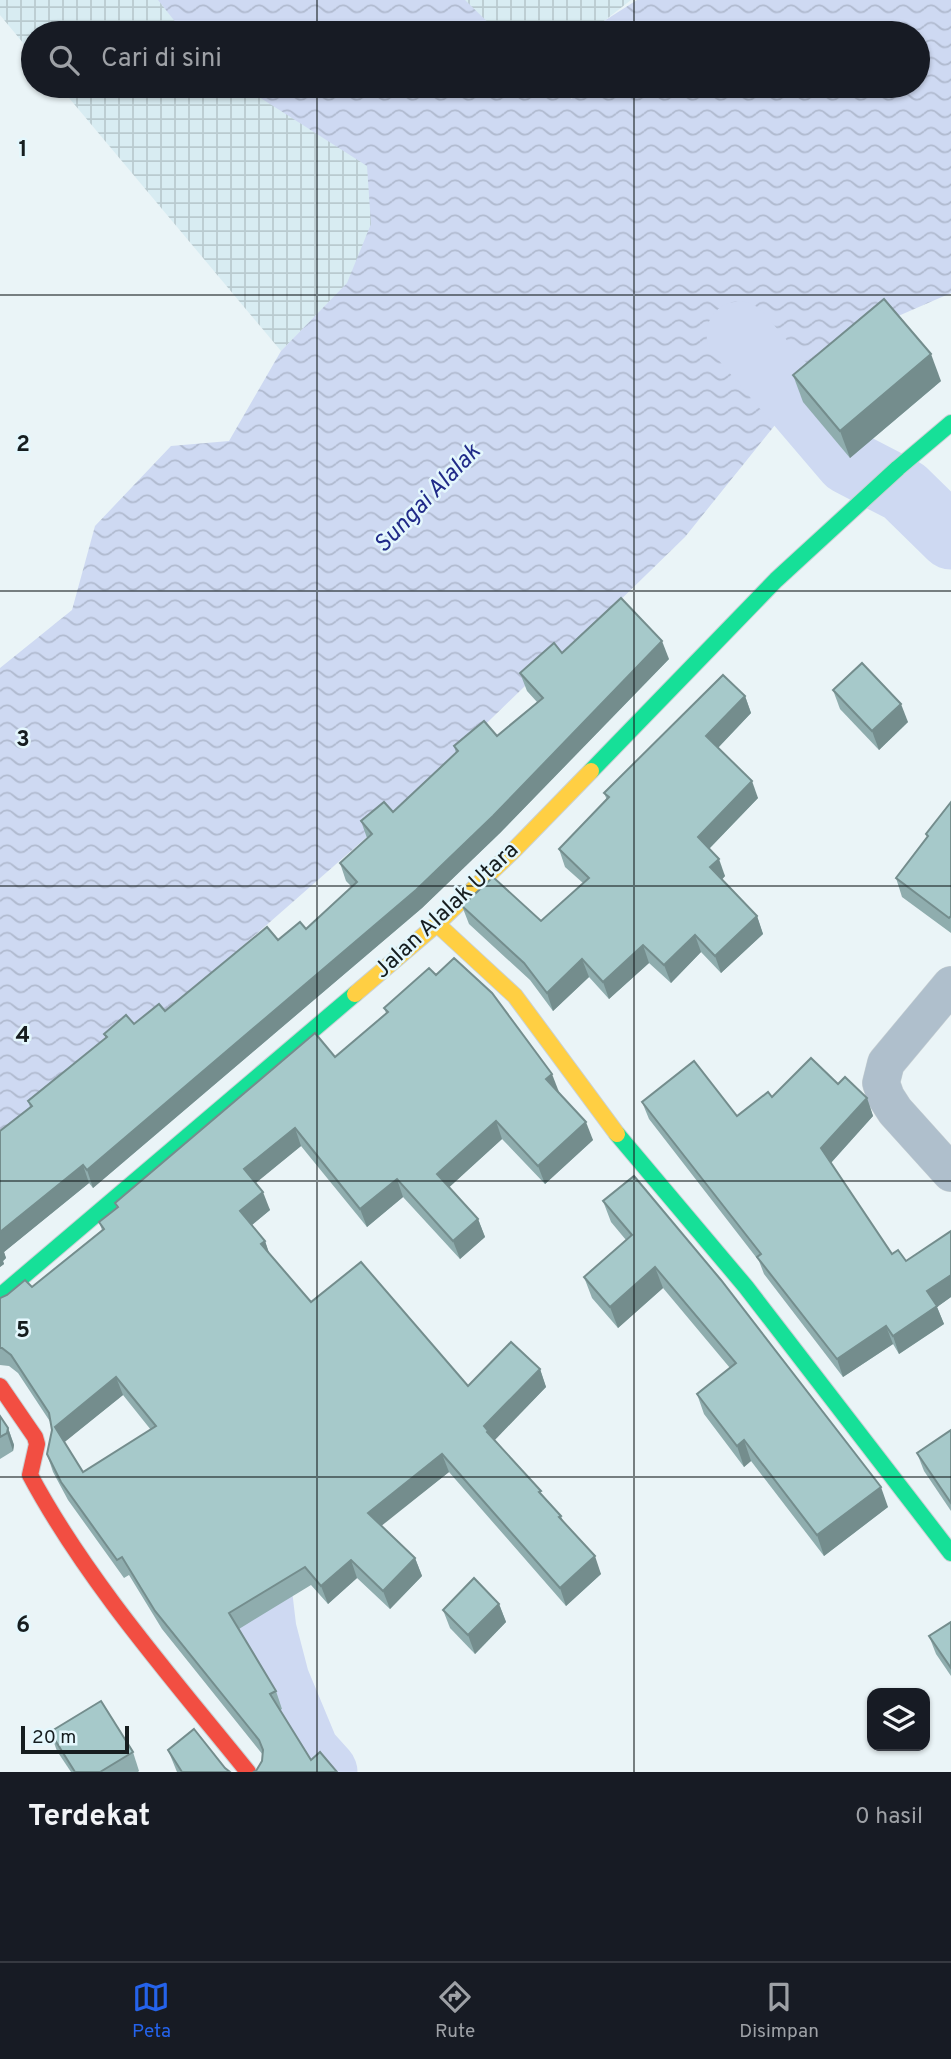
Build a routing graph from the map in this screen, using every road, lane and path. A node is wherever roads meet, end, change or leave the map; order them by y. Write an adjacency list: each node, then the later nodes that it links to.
1 (951, 423): 2 (main road, Jalan Alalak Utara)
2 (438, 924): 5 (main road, Jalan Alalak Utara); 7 (main road)
3 (951, 985): 4 (street)
4 (951, 1174)
5 (0, 1296)
6 (0, 1386): 8 (main road)
7 (951, 1553)
8 (248, 1772)

